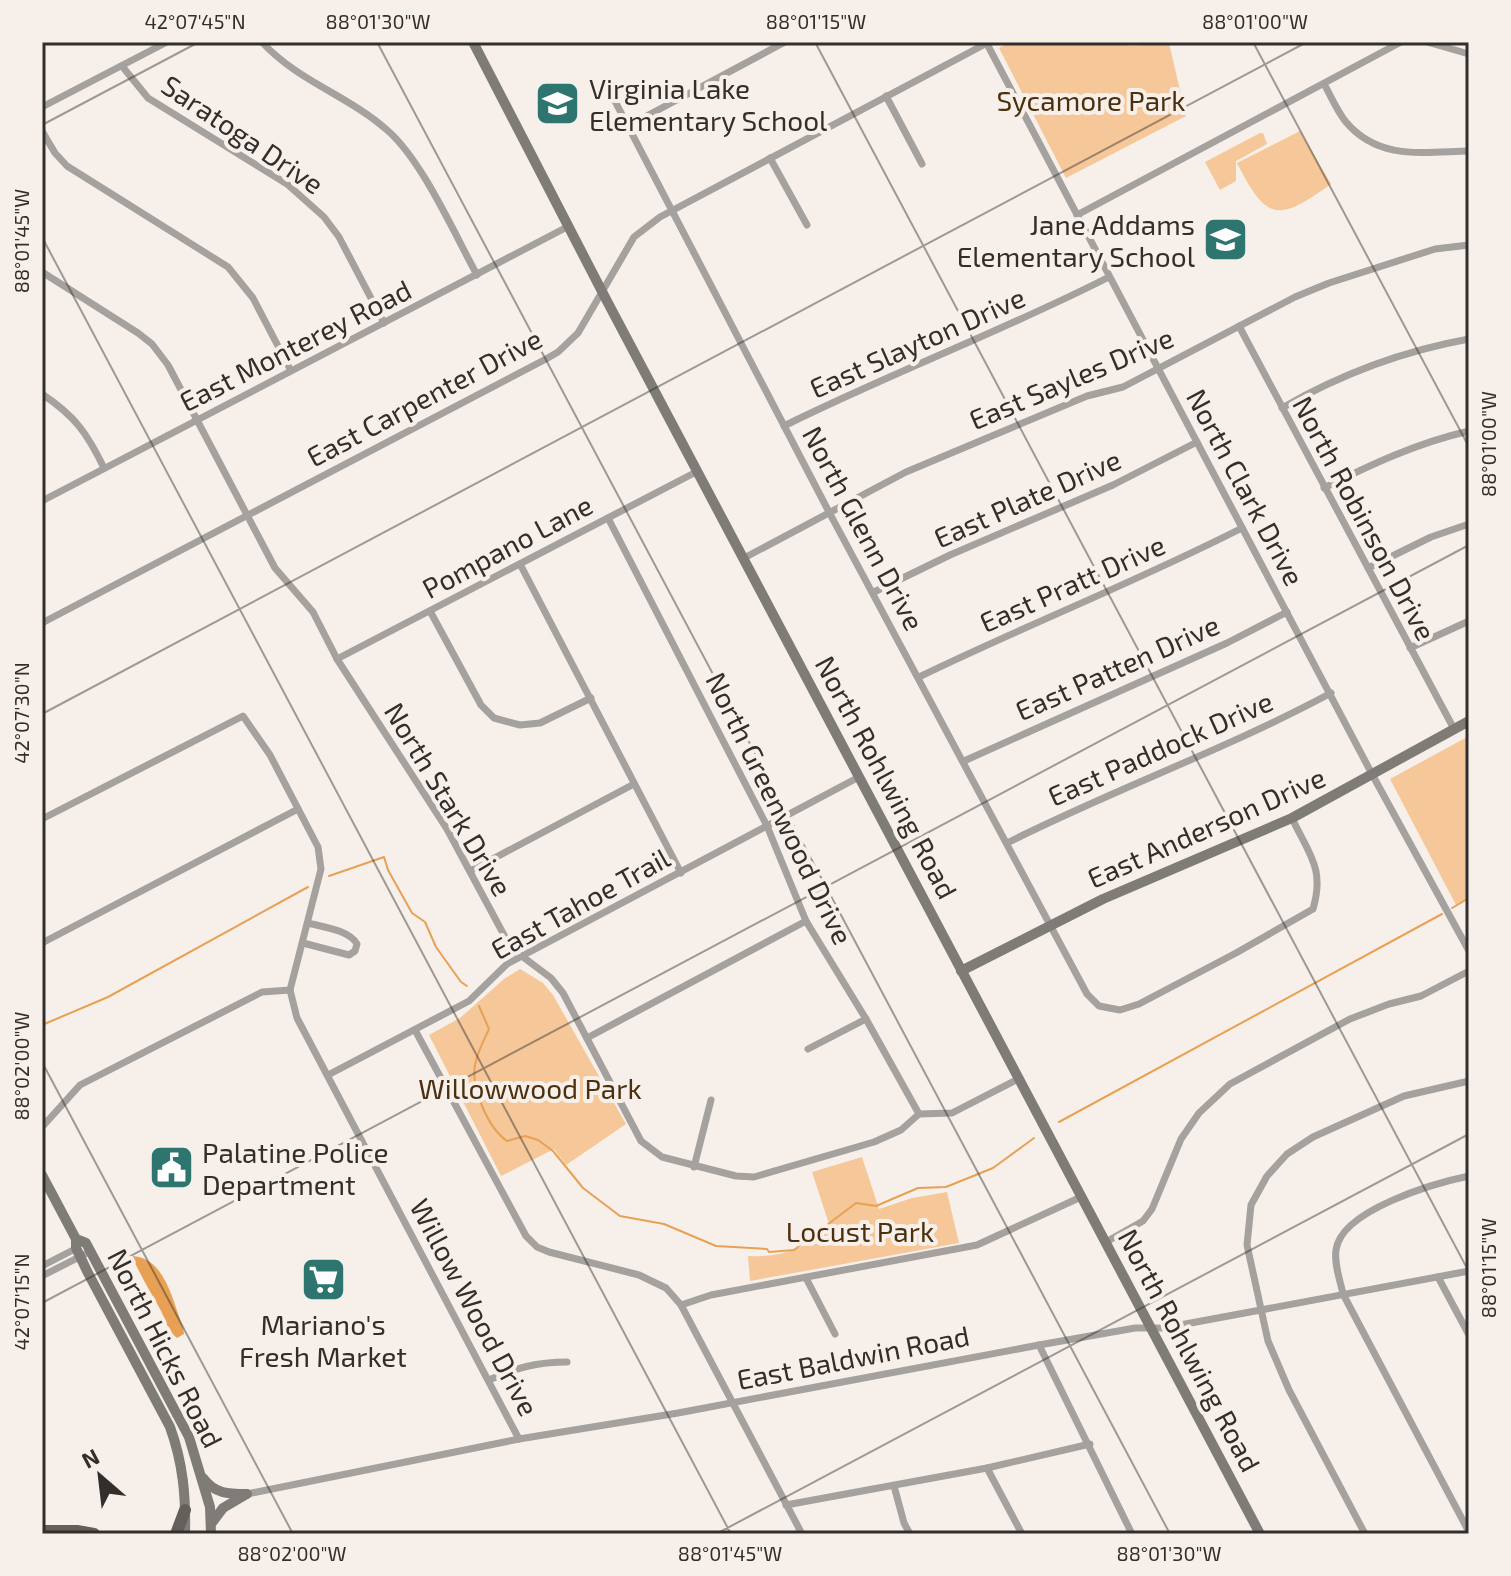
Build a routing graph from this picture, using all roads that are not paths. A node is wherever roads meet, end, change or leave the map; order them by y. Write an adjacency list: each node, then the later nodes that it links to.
1 (167, 42): 9 (street)
2 (262, 42): 25 (street)
3 (473, 42): 22 (street, North Rohlwing Road)
4 (785, 42): 14 (street)
5 (987, 42): 12 (street, East Carpenter Drive); 20 (street, North Clark Drive)
6 (1401, 42): 11 (street)
7 (1427, 42): 8 (street)
8 (1469, 54)
9 (122, 66): 13 (street); 28 (street, Saratoga Drive)
10 (605, 82): 14 (street, North Glenn Drive)
11 (1324, 84): 16 (street); 20 (street)
12 (886, 96): 17 (street, East Carpenter Drive); 18 (street)
13 (42, 107)
14 (628, 126): 19 (street, North Glenn Drive)
15 (42, 131): 32 (street)
16 (1469, 151)
17 (770, 158): 19 (street, East Carpenter Drive); 21 (street)
18 (922, 164)
19 (670, 210): 27 (street, East Carpenter Drive); 36 (street, North Glenn Drive)
20 (1077, 215): 26 (street, North Clark Drive)
21 (807, 225)
22 (569, 226): 25 (street, East Monterey Road); 27 (street, North Rohlwing Road)
23 (1469, 245): 29 (street, East Sayles Drive)
24 (42, 272): 35 (street, North Stark Drive)
25 (477, 275): 28 (street, East Monterey Road)
26 (1109, 277): 31 (street, North Clark Drive); 36 (street, East Slayton Drive)
27 (603, 290): 40 (street, North Rohlwing Road); 44 (street, East Carpenter Drive)
28 (384, 323): 32 (street, East Monterey Road)
29 (1239, 326): 31 (street, East Sayles Drive); 34 (street, North Robinson Drive)
30 (1469, 339): 34 (street)
31 (1158, 368): 38 (street, North Clark Drive); 43 (street, East Sayles Drive)
32 (291, 371): 35 (street, East Monterey Road)
33 (42, 394): 39 (street)
34 (1282, 408): 41 (street, North Robinson Drive)
35 (198, 420): 39 (street, East Monterey Road); 44 (street, North Stark Drive)
36 (784, 426): 43 (street, North Glenn Drive)
37 (1469, 431): 41 (street)
38 (1197, 442): 47 (street, North Clark Drive); 51 (street, East Plate Drive)
39 (104, 468): 42 (street, East Monterey Road)
40 (698, 471): 45 (street, Pompano Lane); 48 (street, North Rohlwing Road)
41 (1324, 488): 50 (street, North Robinson Drive)
42 (42, 501)
43 (829, 512): 48 (street, East Sayles Drive); 51 (street, North Glenn Drive)
44 (247, 515): 55 (street, East Carpenter Drive); 57 (street, North Stark Drive)
45 (608, 518): 49 (street, Pompano Lane); 70 (street, North Greenwood Drive)
46 (1469, 524): 50 (street)
47 (1242, 528): 53 (street, North Clark Drive); 58 (street, East Pratt Drive)
48 (744, 558): 65 (street, North Rohlwing Road)
49 (520, 564): 52 (street, Pompano Lane); 60 (street)
50 (1368, 568): 56 (street, North Robinson Drive)
51 (874, 592): 58 (street, North Glenn Drive)
52 (430, 611): 57 (street, Pompano Lane); 60 (street)
53 (1287, 612): 59 (street, North Clark Drive); 63 (street, East Patten Drive)
54 (1469, 621): 56 (street)
55 (42, 623)
56 (1410, 648): 62 (street, North Robinson Drive)
57 (337, 659): 72 (street, North Stark Drive)
58 (919, 677): 63 (street, North Glenn Drive)
59 (1331, 693): 64 (street, North Clark Drive); 71 (street, East Paddock Drive)
60 (591, 698): 66 (street)
61 (1469, 721): 62 (street, East Anderson Drive)
62 (1454, 729): 64 (street, East Anderson Drive)
63 (964, 761): 71 (street, North Glenn Drive)
64 (1373, 776): 68 (street, East Anderson Drive); 79 (street, North Clark Drive)
65 (859, 777): 70 (street, East Tahoe Trail); 81 (street, North Rohlwing Road)
66 (634, 784): 72 (street); 73 (street)
67 (298, 809): 69 (street); 75 (street); 77 (street)
68 (1292, 818): 76 (street, East Anderson Drive); 76 (street, North Glenn Drive)
69 (42, 819)
70 (767, 826): 73 (street, East Tahoe Trail); 74 (street, North Greenwood Drive)
71 (1007, 843): 76 (street, North Glenn Drive)
72 (470, 871): 80 (street, North Stark Drive)
73 (681, 873): 80 (street, East Tahoe Trail)
74 (806, 921): 84 (street, North Greenwood Drive); 86 (street)
75 (308, 923): 78 (street); 78 (street)
76 (1051, 926): 81 (street, East Anderson Drive)
77 (42, 943)
78 (303, 943): 83 (street)
79 (1469, 951)
80 (521, 956): 85 (street, East Tahoe Trail); 86 (street, North Stark Drive)
81 (961, 971): 89 (street, North Rohlwing Road)
82 (1469, 971): 98 (street)
83 (290, 990): 88 (street, Willow Wood Drive); 93 (street)
84 (866, 1019): 87 (street); 92 (street, North Greenwood Drive)
85 (415, 1030): 88 (street, East Tahoe Trail); 106 (street)
86 (587, 1038): 94 (street, North Stark Drive)
87 (808, 1049)
88 (328, 1075): 113 (street, Willow Wood Drive)
89 (1018, 1079): 92 (street); 97 (street, North Rohlwing Road)
90 (1469, 1081): 107 (street)
91 (711, 1100): 94 (street)
92 (919, 1114): 94 (street, North Stark Drive)
93 (43, 1126)
94 (694, 1167)
95 (42, 1175): 99 (street, North Hicks Road)
96 (1469, 1176): 105 (street)
97 (1081, 1197): 98 (street, North Rohlwing Road); 104 (street)
98 (1106, 1242): 108 (street, North Rohlwing Road)
99 (82, 1248): 100 (street); 102 (street); 114 (street, North Hicks Road); 116 (street, North Hicks Road)
100 (42, 1266)
101 (1469, 1271): 103 (street, East Baldwin Road)
102 (42, 1276)
103 (1438, 1277): 105 (street, East Baldwin Road); 110 (street)
104 (806, 1278): 106 (street); 109 (street)
105 (1343, 1294): 107 (street, East Baldwin Road); 127 (street)
106 (681, 1305): 115 (street)
107 (1261, 1309): 108 (street, East Baldwin Road); 136 (street)
108 (1150, 1328): 111 (street, East Baldwin Road); 135 (street, North Rohlwing Road)
109 (835, 1334)
110 (1469, 1335)
111 (1039, 1345): 115 (street, East Baldwin Road); 118 (street)
112 (567, 1362): 113 (street)
113 (489, 1380): 117 (street, Willow Wood Drive)
114 (151, 1390): 116 (street); 124 (street, North Hicks Road)
115 (733, 1403): 117 (street, East Baldwin Road); 123 (street)
116 (173, 1407): 120 (street, North Hicks Road)
117 (519, 1439): 122 (street, East Baldwin Road)
118 (1090, 1444): 119 (street); 134 (street)
119 (987, 1468): 121 (street); 133 (street)
120 (202, 1476): 122 (street); 125 (street, North Hicks Road)
121 (894, 1486): 123 (street); 132 (street)
122 (247, 1494): 125 (street)
123 (786, 1505): 131 (street)
124 (185, 1510): 129 (main road); 130 (street, North Hicks Road)
125 (211, 1529)
126 (42, 1531): 128 (main road)
127 (1469, 1532)
128 (94, 1534)
129 (176, 1534)
130 (185, 1534)
131 (802, 1534)
132 (910, 1534)
133 (1022, 1534)
134 (1132, 1534)
135 (1260, 1534)
136 (1365, 1534)

